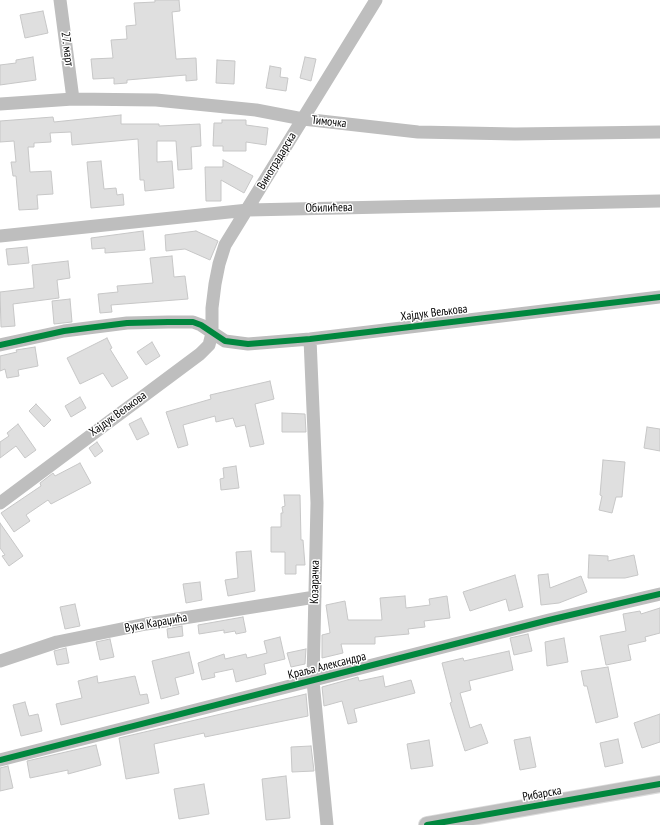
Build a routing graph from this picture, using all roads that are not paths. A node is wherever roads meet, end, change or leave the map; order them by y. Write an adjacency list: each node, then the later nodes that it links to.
1 (60, 0): 3 (street, 27. март)
2 (376, 0): 5 (street, Виноградарска)
3 (73, 99): 4 (street, Тимочка); 5 (street, Тимочка)
4 (0, 104)
5 (303, 119): 6 (street, Тимочка); 8 (street, Виноградарска)
6 (660, 132)
7 (660, 201): 8 (street, Обилићева)
8 (248, 210): 9 (street, Обилићева); 11 (street, Виноградарска)
9 (0, 236)
10 (660, 297): 12 (street, Хајдук Вељкова)
11 (212, 333): 12 (street, Хајдук Вељкова); 13 (street); 14 (street, Хајдук Вељкова)
12 (310, 340): 16 (street, Козарачка)
13 (0, 345)
14 (0, 502)
15 (660, 594): 18 (street, Краља Александра)
16 (315, 597): 17 (street, Вука Караџића); 18 (street, Козарачка)
17 (0, 661)
18 (313, 680): 19 (street, Краља Александра); 21 (street, Козарачка)
19 (0, 760)
20 (660, 784): 22 (main road, Рибарска)
21 (328, 825)
22 (427, 825)

